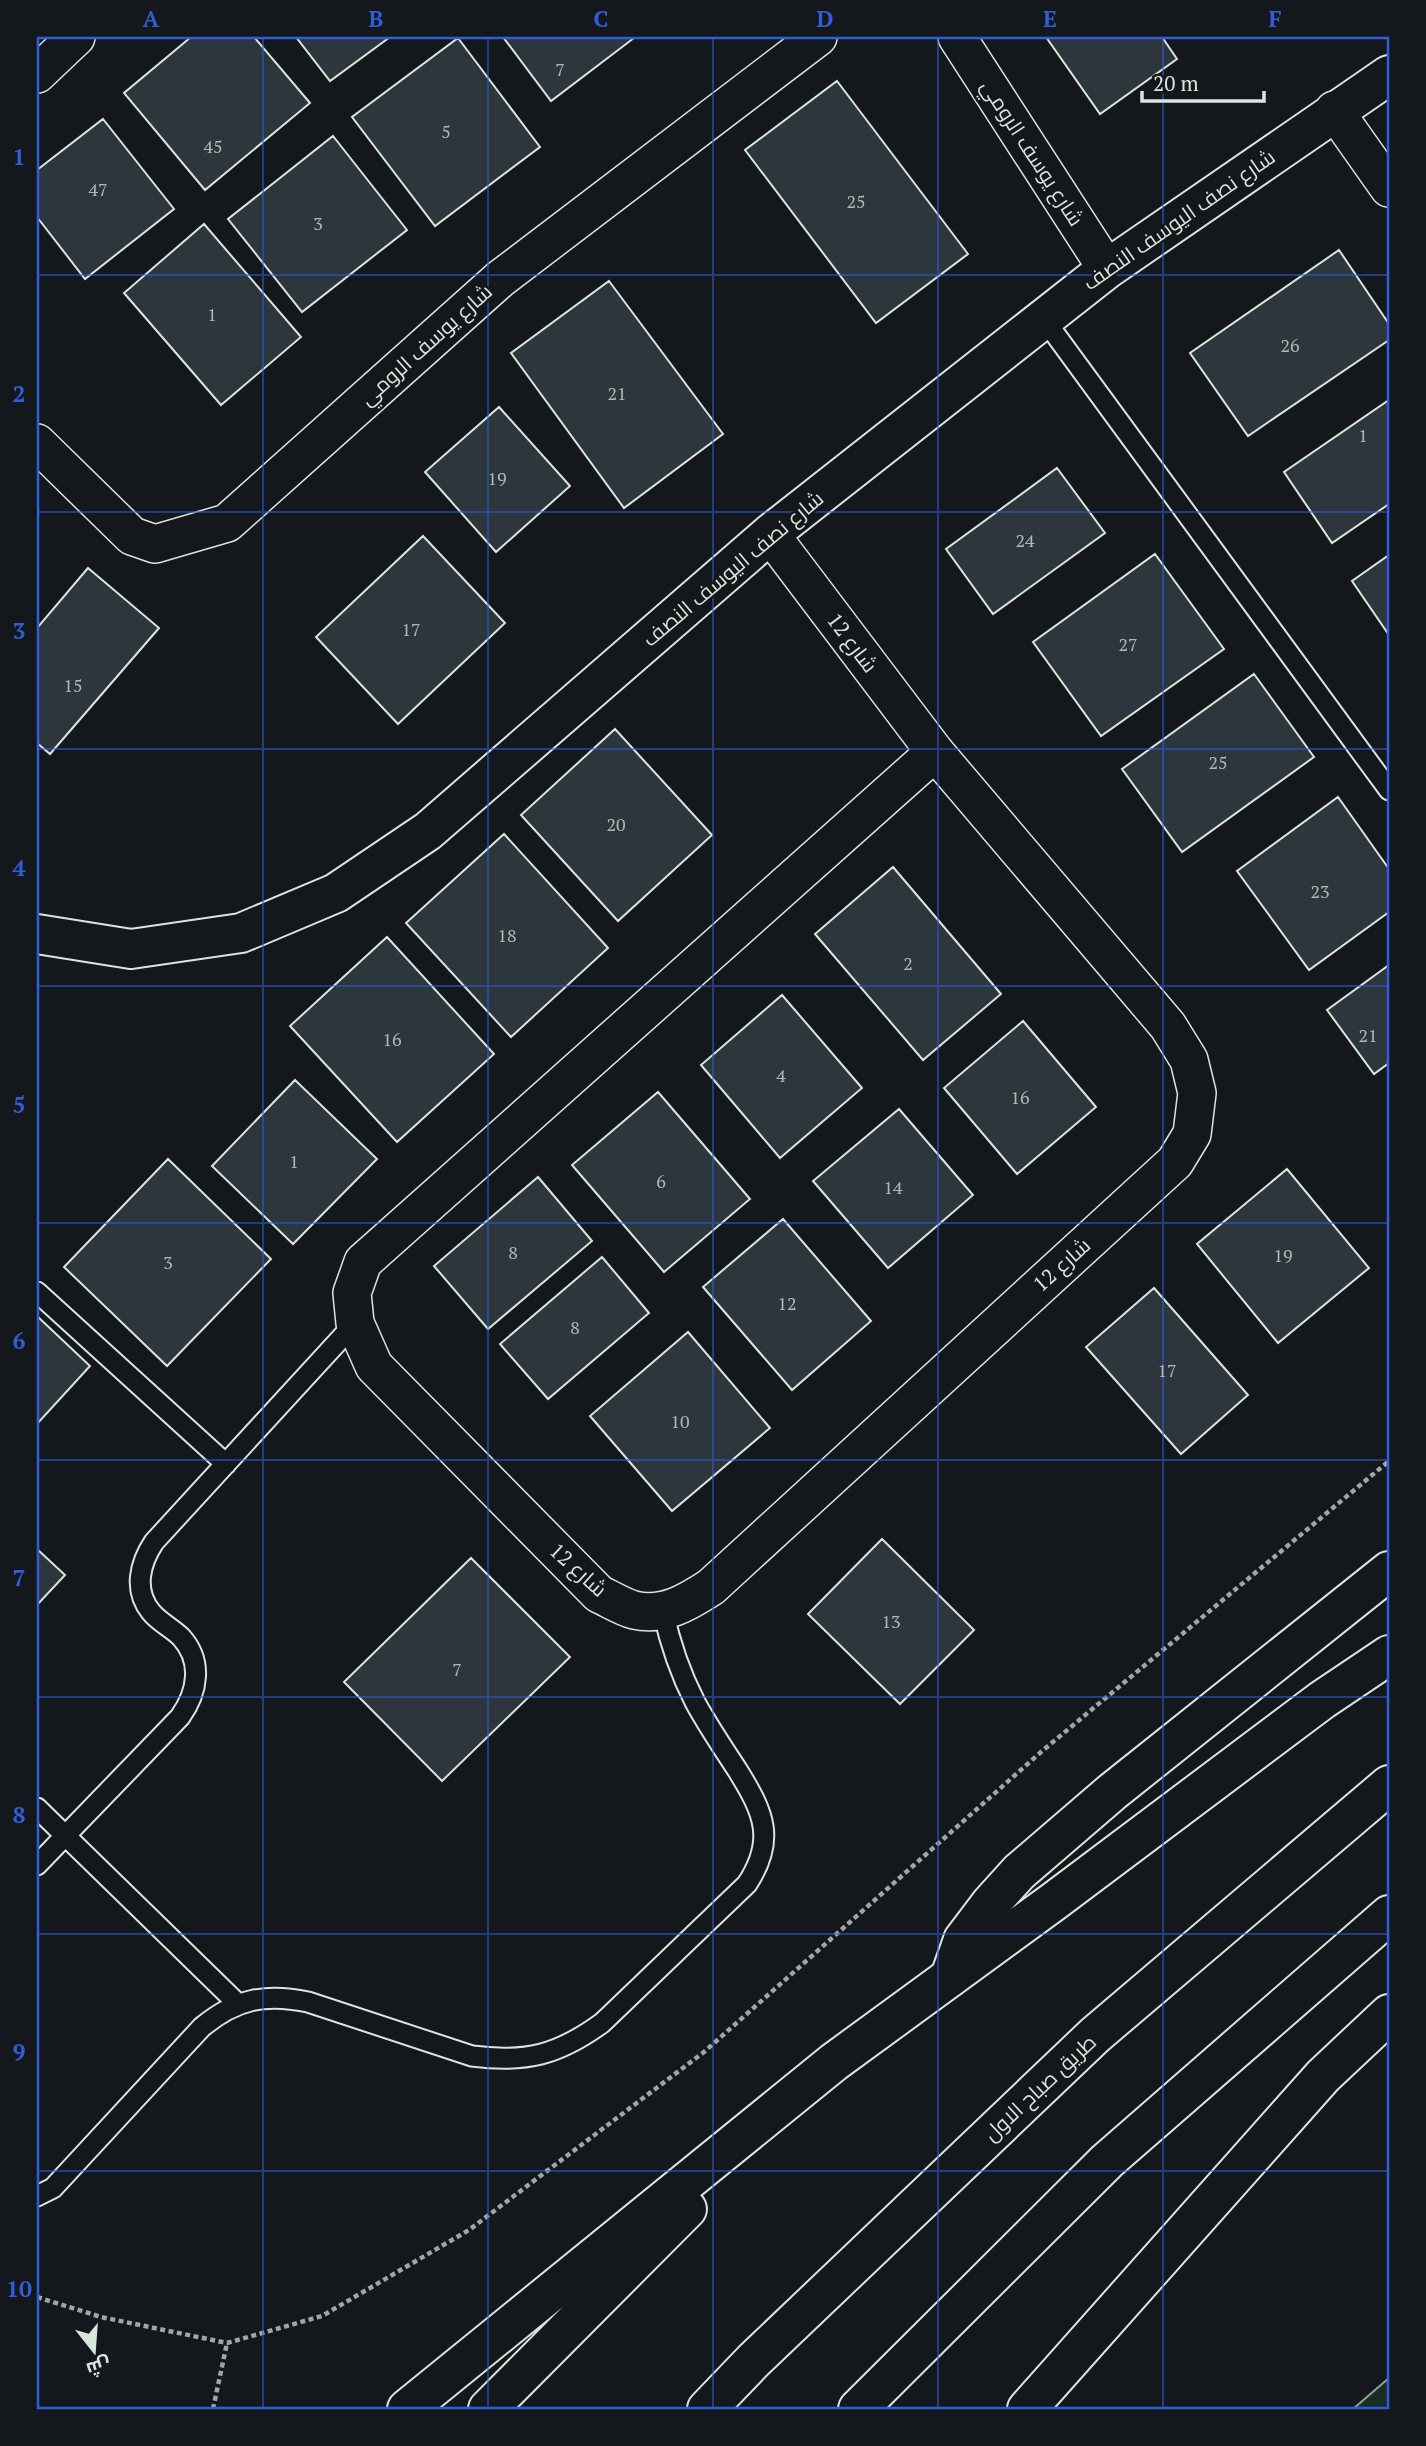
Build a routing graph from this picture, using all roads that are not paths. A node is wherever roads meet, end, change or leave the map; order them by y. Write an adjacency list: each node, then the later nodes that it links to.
1 (76, 37): 4 (street)
2 (818, 37): 10 (street, شارع يوسف الرومي)
3 (957, 37): 8 (street, شارع يوسف الرومي)
4 (37, 74)
5 (1389, 75): 6 (main road, شارع نصف اليوسف النصف)
6 (1334, 110): 7 (street); 8 (main road, شارع نصف اليوسف النصف)
7 (1389, 188)
8 (1107, 269): 9 (main road, شارع نصف اليوسف النصف)
9 (1044, 319): 11 (main road, شارع نصف اليوسف النصف); 13 (lane)
10 (37, 443)
11 (770, 534): 12 (street, شارع 12); 14 (main road, شارع نصف اليوسف النصف)
12 (935, 752): 16 (street, شارع 12); 19 (street, شارع 12)
13 (1389, 790)
14 (37, 934)
15 (37, 1292): 17 (lane)
16 (355, 1323): 17 (lane); 19 (street, شارع 12)
17 (226, 1464): 23 (lane)
18 (1389, 1571): 26 (main road)
19 (663, 1611): 27 (lane)
20 (1389, 1655): 26 (main road)
21 (1389, 1786): 33 (main road, طريق صباح الاول)
22 (37, 1808): 23 (lane)
23 (66, 1836): 24 (lane); 27 (lane)
24 (37, 1865)
25 (1389, 1915): 34 (main road)
26 (950, 1977): 29 (main road)
27 (238, 2004): 30 (lane)
28 (1389, 2014): 35 (main road)
29 (834, 2062): 31 (main road); 32 (main road)
30 (37, 2196)
31 (407, 2409)
32 (488, 2409)
33 (707, 2409)
34 (858, 2409)
35 (1027, 2409)

